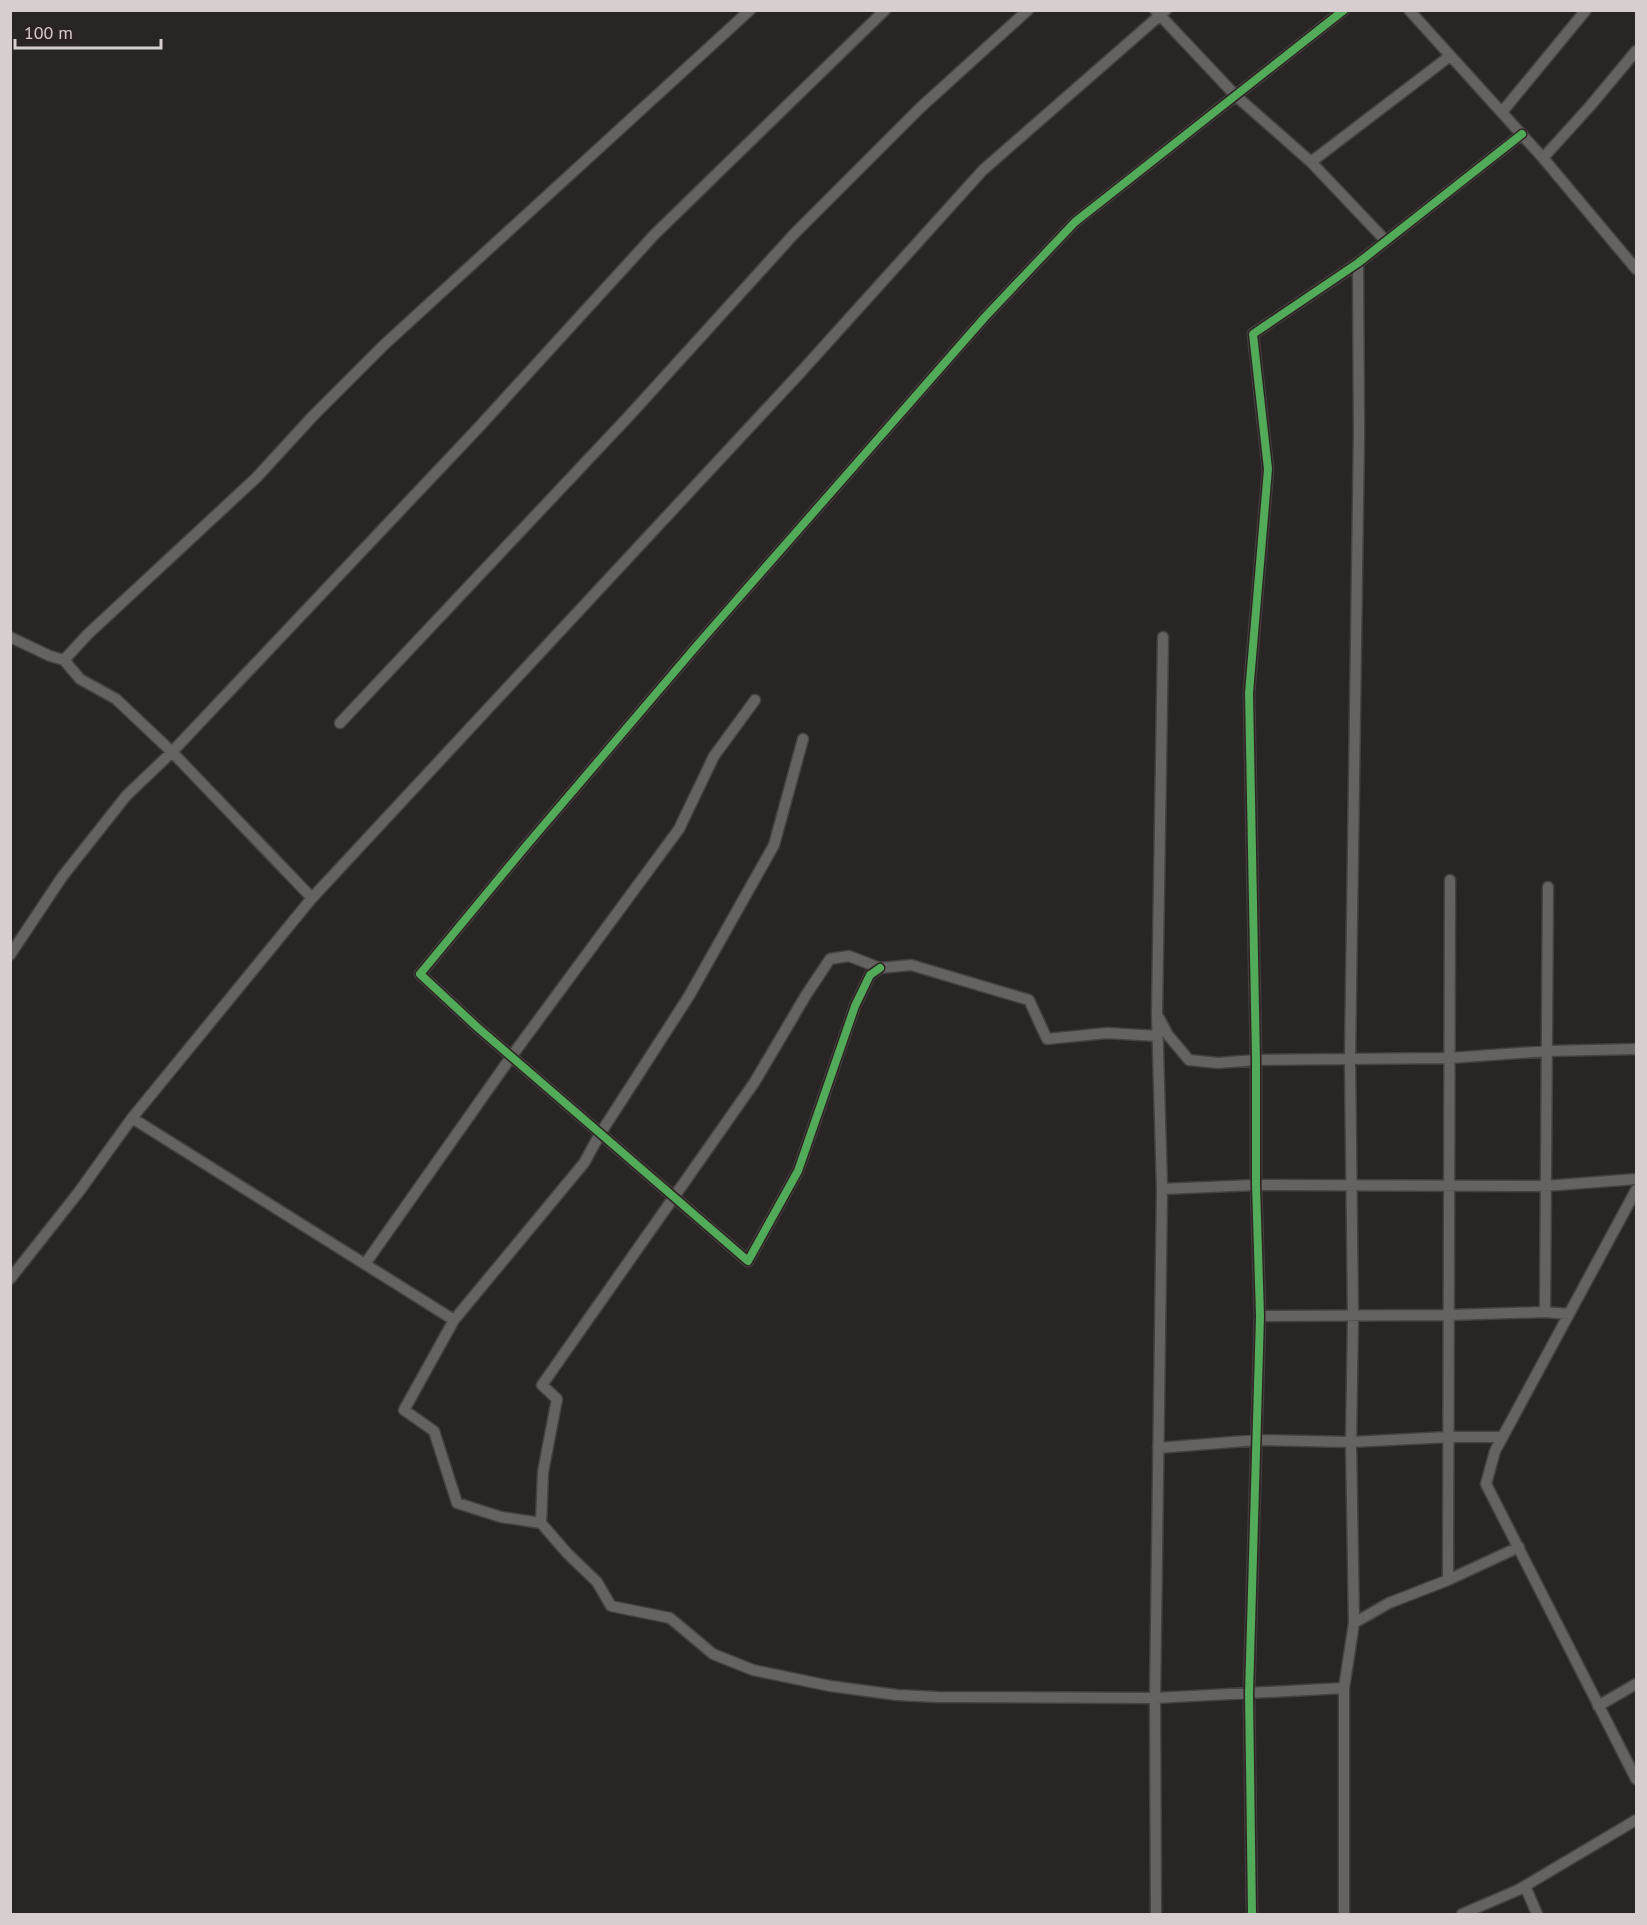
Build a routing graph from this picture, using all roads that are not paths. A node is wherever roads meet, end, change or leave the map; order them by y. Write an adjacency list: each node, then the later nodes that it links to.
1 (750, 10): 20 (street)
2 (885, 10): 24 (street)
3 (1028, 10): 22 (street)
4 (1344, 10): 10 (street)
5 (1409, 10): 9 (street)
6 (1586, 10): 11 (street)
7 (1160, 12): 10 (street); 27 (street)
8 (1636, 51): 13 (street)
9 (1450, 56): 11 (street); 14 (street)
10 (1236, 96): 14 (street); 34 (street)
11 (1502, 112): 12 (street)
12 (1522, 134): 13 (street); 15 (street)
13 (1543, 158): 17 (street)
14 (1311, 162): 15 (street)
15 (1386, 241): 16 (street)
16 (1358, 263): 36 (street); 37 (street)
17 (1636, 269)
18 (10, 637): 20 (street)
19 (1163, 637): 30 (street)
20 (64, 660): 24 (street)
21 (755, 700): 34 (street)
22 (340, 723)
23 (803, 739): 39 (street)
24 (172, 752): 27 (street); 28 (street)
25 (1450, 879): 35 (street)
26 (1548, 887): 33 (street)
27 (312, 898): 38 (street)
28 (10, 955)
29 (880, 968): 31 (street); 47 (street); 47 (street)
30 (1157, 1014): 31 (street); 37 (street)
31 (1157, 1036): 45 (street)
32 (1636, 1049): 33 (street)
33 (1548, 1051): 35 (street); 43 (street)
34 (511, 1057): 39 (street); 48 (street)
35 (1450, 1058): 36 (street); 44 (street)
36 (1350, 1059): 37 (street); 42 (street)
37 (1256, 1060): 41 (street)
38 (132, 1118): 48 (street); 49 (street)
39 (600, 1134): 47 (street); 55 (street)
40 (1636, 1179): 43 (street)
41 (1256, 1185): 42 (street); 45 (street); 53 (street)
42 (1351, 1186): 44 (street); 54 (street)
43 (1545, 1186): 44 (street); 50 (street)
44 (1448, 1187): 52 (street)
45 (1162, 1189): 60 (street)
46 (1636, 1190): 51 (street)
47 (675, 1198): 61 (street)
48 (365, 1264): 55 (street)
49 (10, 1279)
50 (1545, 1312): 51 (street); 52 (street)
51 (1569, 1314): 57 (street)
52 (1449, 1315): 54 (street); 56 (street)
53 (1260, 1316): 54 (street); 58 (street)
54 (1353, 1316): 59 (street)
55 (454, 1320): 61 (street)
56 (1449, 1437): 57 (street); 59 (street); 63 (street)
57 (1502, 1437): 62 (street)
58 (1257, 1440): 59 (street); 60 (street); 67 (street)
59 (1351, 1442): 64 (street)
60 (1158, 1448): 68 (street)
61 (541, 1523): 68 (street)
62 (1519, 1547): 63 (street); 69 (street)
63 (1448, 1580): 64 (street)
64 (1354, 1623): 66 (street)
65 (1636, 1684): 69 (street)
66 (1344, 1688): 67 (street); 75 (street)
67 (1249, 1694): 68 (street); 74 (street)
68 (1155, 1698): 73 (street)
69 (1598, 1706): 70 (street)
70 (1636, 1779)
71 (1636, 1820): 72 (street)
72 (1525, 1886): 76 (street); 77 (street)
73 (1156, 1914)
74 (1252, 1914)
75 (1344, 1914)
76 (1462, 1914)
77 (1537, 1914)

